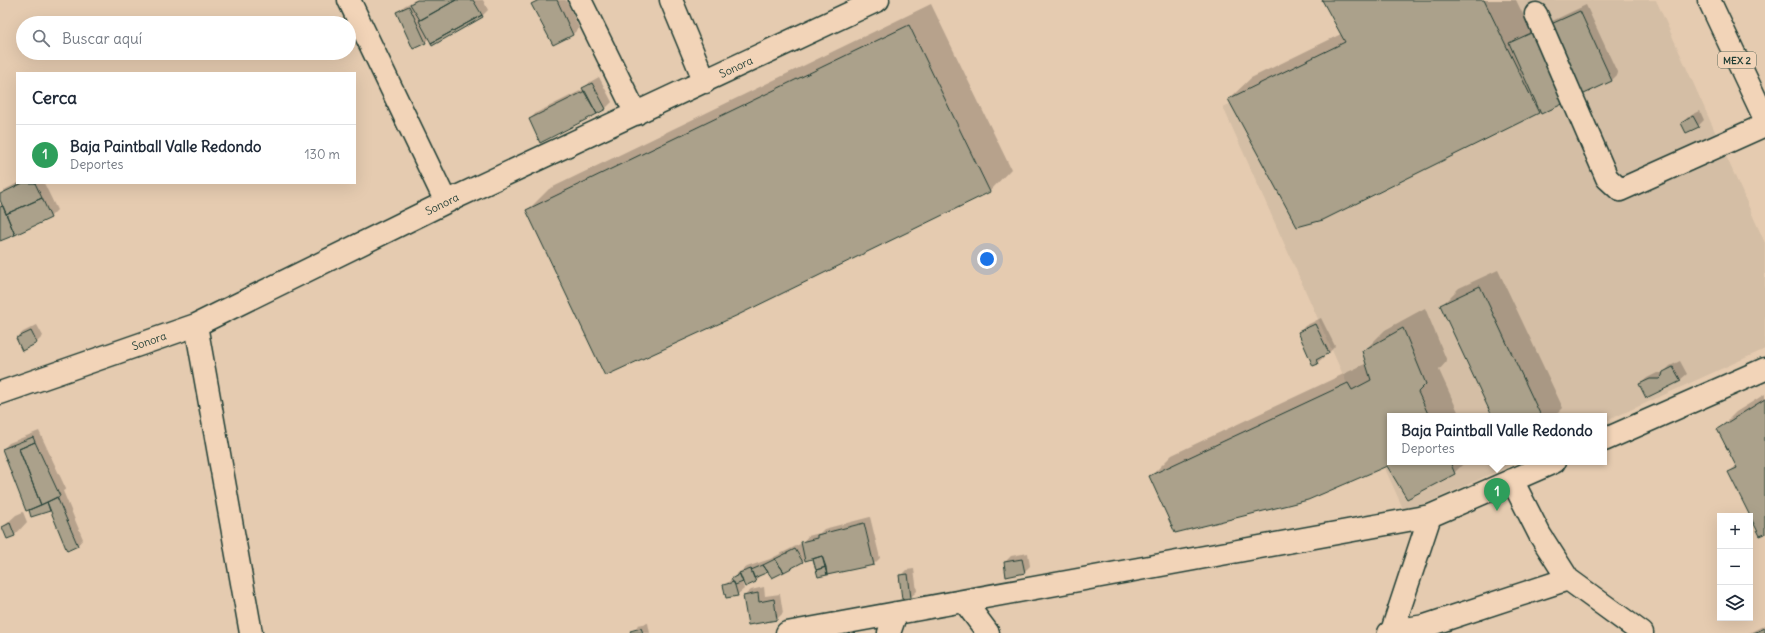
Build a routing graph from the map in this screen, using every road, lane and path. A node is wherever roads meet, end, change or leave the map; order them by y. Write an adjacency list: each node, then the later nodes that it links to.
1 (349, 0): 11 (street)
2 (580, 0): 8 (street)
3 (671, 0): 7 (street)
4 (878, 0): 7 (street, Sonora)
5 (1709, 0): 9 (street, MEX 2)
6 (1536, 14): 10 (street)
7 (706, 82): 8 (street, Sonora)
8 (636, 114): 11 (street, Sonora)
9 (1765, 119)
10 (1765, 125)
11 (446, 202): 12 (street, Sonora)
12 (196, 324): 14 (street, Sonora); 23 (street)
13 (1765, 369): 15 (street)
14 (0, 393)
15 (1607, 439)
16 (1547, 465): 17 (street)
17 (1512, 480): 18 (street); 19 (street)
18 (1430, 516): 20 (street); 22 (street)
19 (1568, 579): 22 (street); 26 (street)
20 (964, 601): 21 (street); 25 (street)
21 (892, 623): 24 (street)
22 (1391, 632)
23 (251, 633)
24 (788, 633)
25 (988, 633)
26 (1642, 633)

